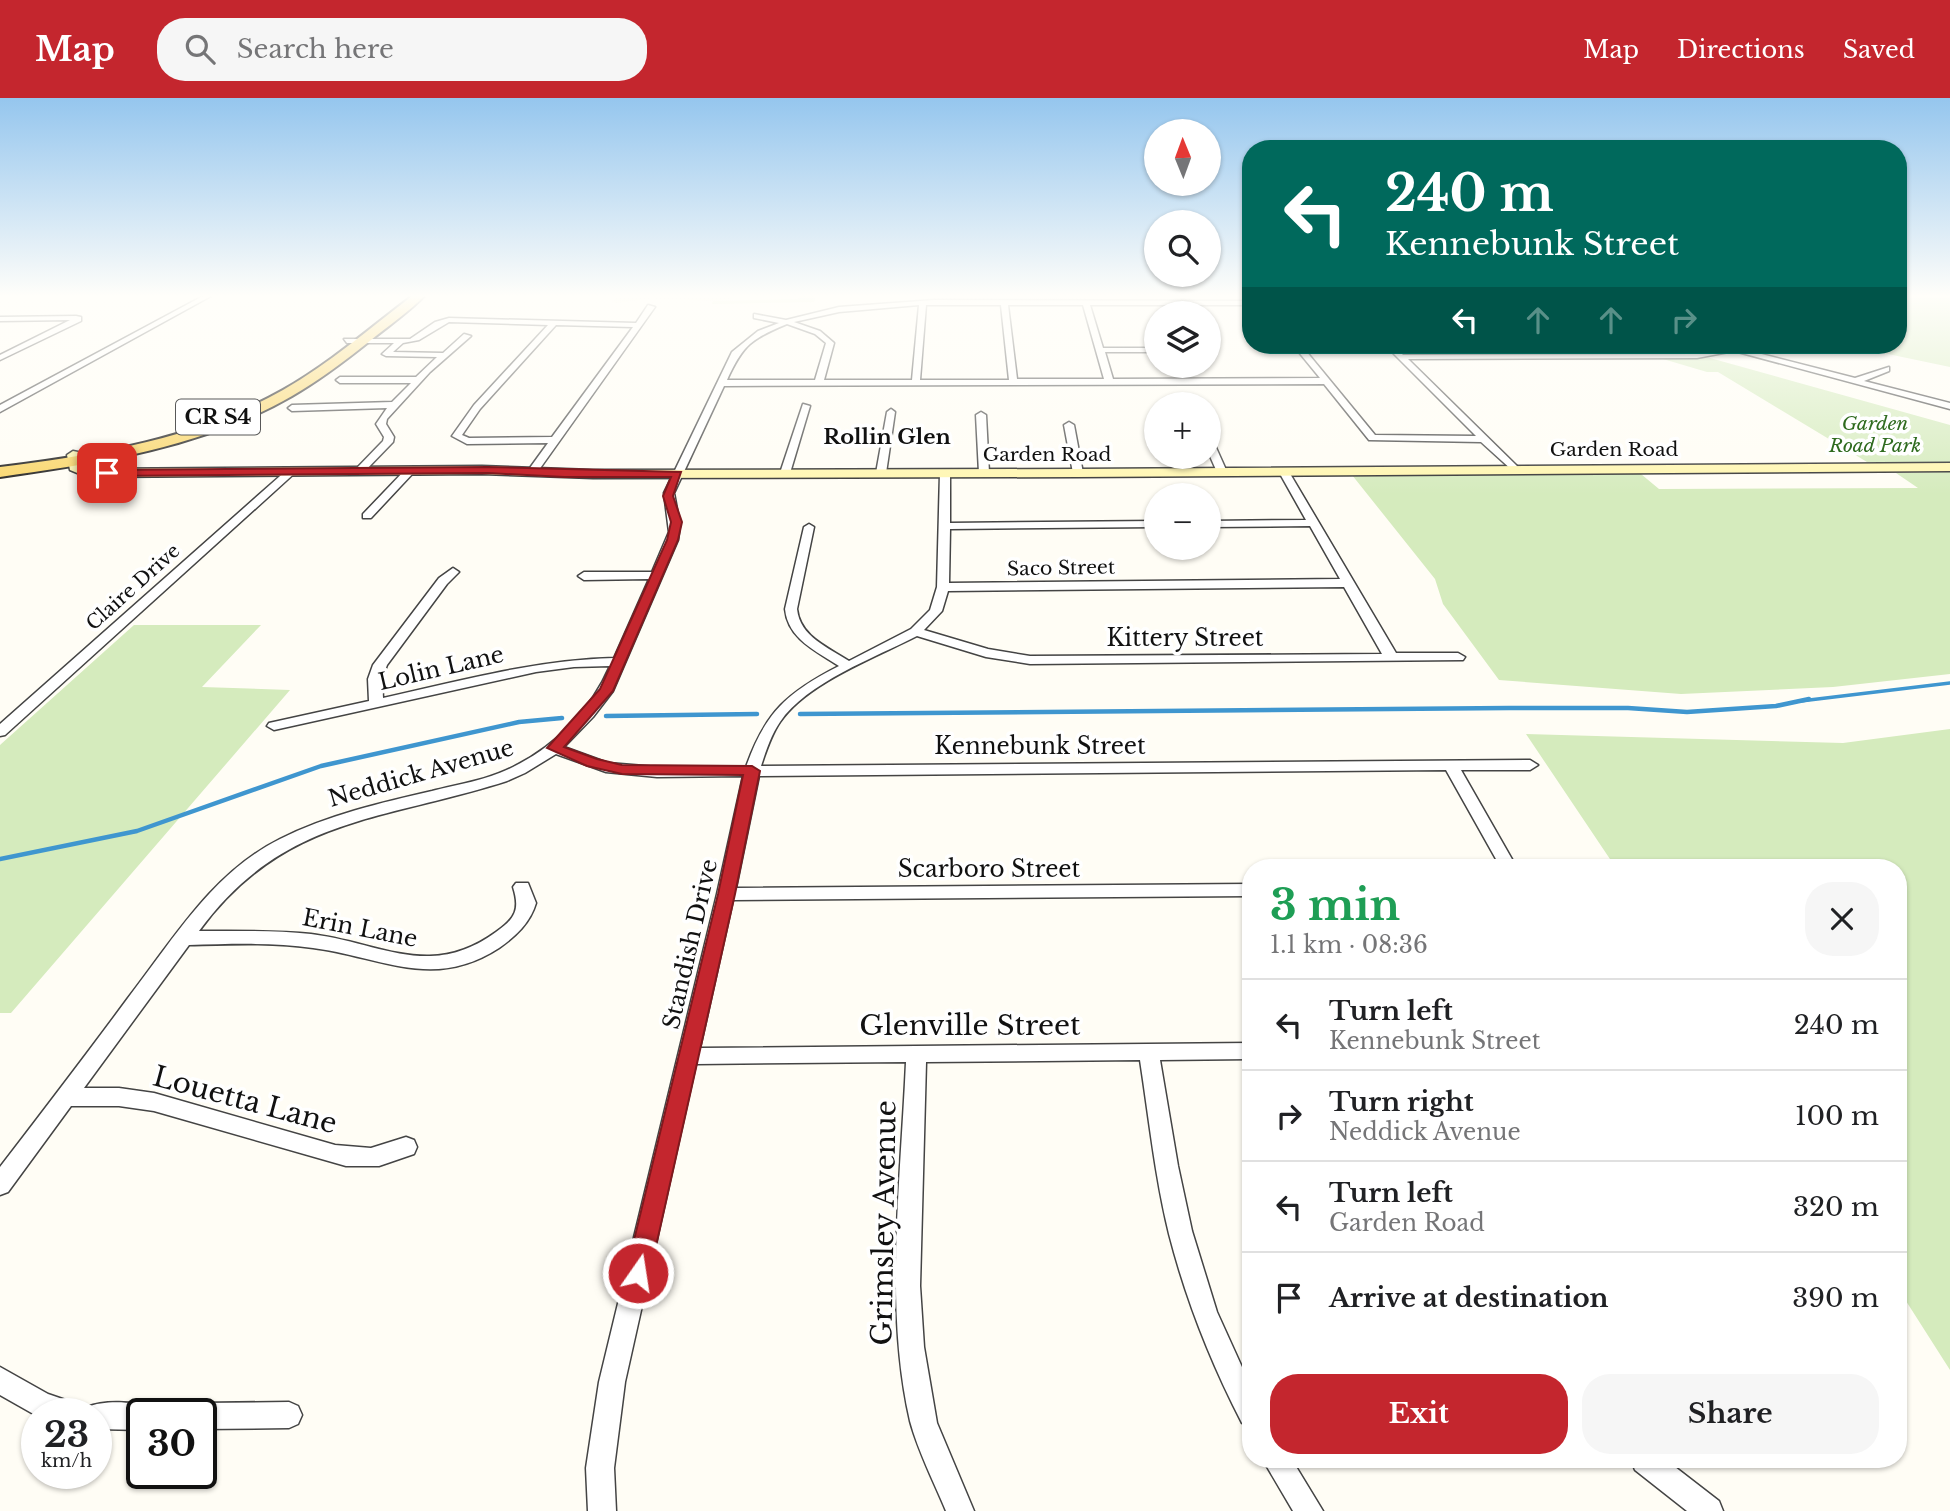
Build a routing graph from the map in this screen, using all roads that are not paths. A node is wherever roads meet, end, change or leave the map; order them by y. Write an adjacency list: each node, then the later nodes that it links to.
1 (87, 362): 28 (street)
2 (320, 362): 34 (main road, CR S4)
3 (438, 362): 16 (street)
4 (518, 362): 33 (street)
5 (611, 362): 33 (street)
6 (732, 362): 23 (street, Neddick Avenue)
7 (823, 362): 19 (street)
8 (918, 362): 20 (street)
9 (1011, 362): 21 (street)
10 (1103, 362): 22 (street)
11 (1311, 362): 17 (street)
12 (1406, 362): 32 (street)
13 (1783, 362): 18 (street)
14 (1886, 369): 18 (street)
15 (340, 380): 16 (street)
16 (418, 380): 24 (street)
17 (1326, 381): 22 (street); 32 (street)
18 (1856, 381): 26 (street)
19 (819, 382): 20 (street); 23 (street)
20 (916, 382): 21 (street)
21 (1013, 382): 22 (street)
22 (1109, 382)
23 (722, 383): 50 (street, Neddick Avenue)
24 (395, 405): 27 (street); 40 (street)
25 (806, 405): 51 (street)
26 (1950, 406)
27 (292, 408)
28 (0, 409)
29 (891, 412): 46 (street)
30 (981, 415): 48 (street)
31 (1069, 425): 49 (street)
32 (1485, 439): 37 (street)
33 (555, 440): 43 (street)
34 (74, 458): 35 (main road, CR S4); 39 (street, Garden Road); 42 (main road, CR S4)
35 (0, 465)
36 (1950, 467): 37 (street, Garden Road)
37 (1513, 468): 45 (street, Garden Road)
38 (1221, 469): 44 (street)
39 (292, 471): 40 (street, Garden Road); 70 (street, Claire Drive)
40 (359, 471): 41 (street, Garden Road)
41 (410, 471): 43 (street, Garden Road); 52 (street)
42 (0, 472)
43 (532, 472): 50 (street, Garden Road)
44 (1222, 472): 45 (street, Garden Road); 49 (street, Garden Road)
45 (1284, 472): 53 (street)
46 (881, 473): 47 (street, Garden Road); 51 (street, Garden Road)
47 (945, 473): 48 (street, Garden Road); 56 (street, Standish Drive)
48 (984, 473): 49 (street, Garden Road)
49 (1077, 473)
50 (677, 474): 51 (street, Garden Road); 59 (street, Neddick Avenue)
51 (785, 474)
52 (367, 516)
53 (1312, 523): 55 (street); 61 (street)
54 (1144, 524): 56 (street)
55 (1221, 524)
56 (944, 526): 62 (street, Standish Drive)
57 (809, 527): 67 (street)
58 (453, 572): 68 (street)
59 (656, 575): 60 (street); 66 (street, Neddick Avenue)
60 (584, 576)
61 (1347, 583): 62 (street, Saco Street); 64 (street)
62 (943, 587): 63 (street, Standish Drive)
63 (916, 632): 64 (street, Kittery Street); 67 (street, Standish Drive)
64 (1391, 657): 65 (street, Kittery Street)
65 (1458, 657)
66 (618, 662): 68 (street, Lolin Lane); 71 (street, Neddick Avenue)
67 (848, 666): 74 (street, Standish Drive)
68 (376, 704): 69 (street, Lolin Lane)
69 (274, 726)
70 (0, 732)
71 (554, 748): 74 (street, Kennebunk Street); 79 (street, Neddick Avenue)
72 (1530, 765): 73 (street, Kennebunk Street)
73 (1451, 766): 74 (street, Kennebunk Street); 75 (street)
74 (752, 771): 78 (street, Standish Drive)
75 (1504, 859)
76 (522, 887): 79 (street, Erin Lane)
77 (1242, 890): 78 (street, Scarboro Street)
78 (726, 894): 83 (street, Standish Drive)
79 (183, 938): 84 (street, Neddick Avenue)
80 (1242, 1051): 81 (street, Glenville Street)
81 (1149, 1052): 82 (street, Glenville Street); 88 (street)
82 (916, 1054): 83 (street, Glenville Street); 95 (street, Grimsley Avenue)
83 (690, 1056): 94 (street, Standish Drive)
84 (66, 1097): 85 (street, Louetta Lane); 86 (street, Neddick Avenue)
85 (406, 1147)
86 (0, 1185)
87 (0, 1380): 89 (street)
88 (1242, 1395)
89 (30, 1398)
90 (289, 1415): 91 (street)
91 (217, 1416)
92 (1282, 1468): 96 (street)
93 (1655, 1468): 97 (street)
94 (602, 1511)
95 (960, 1511)
96 (1309, 1511)
97 (1709, 1511)

